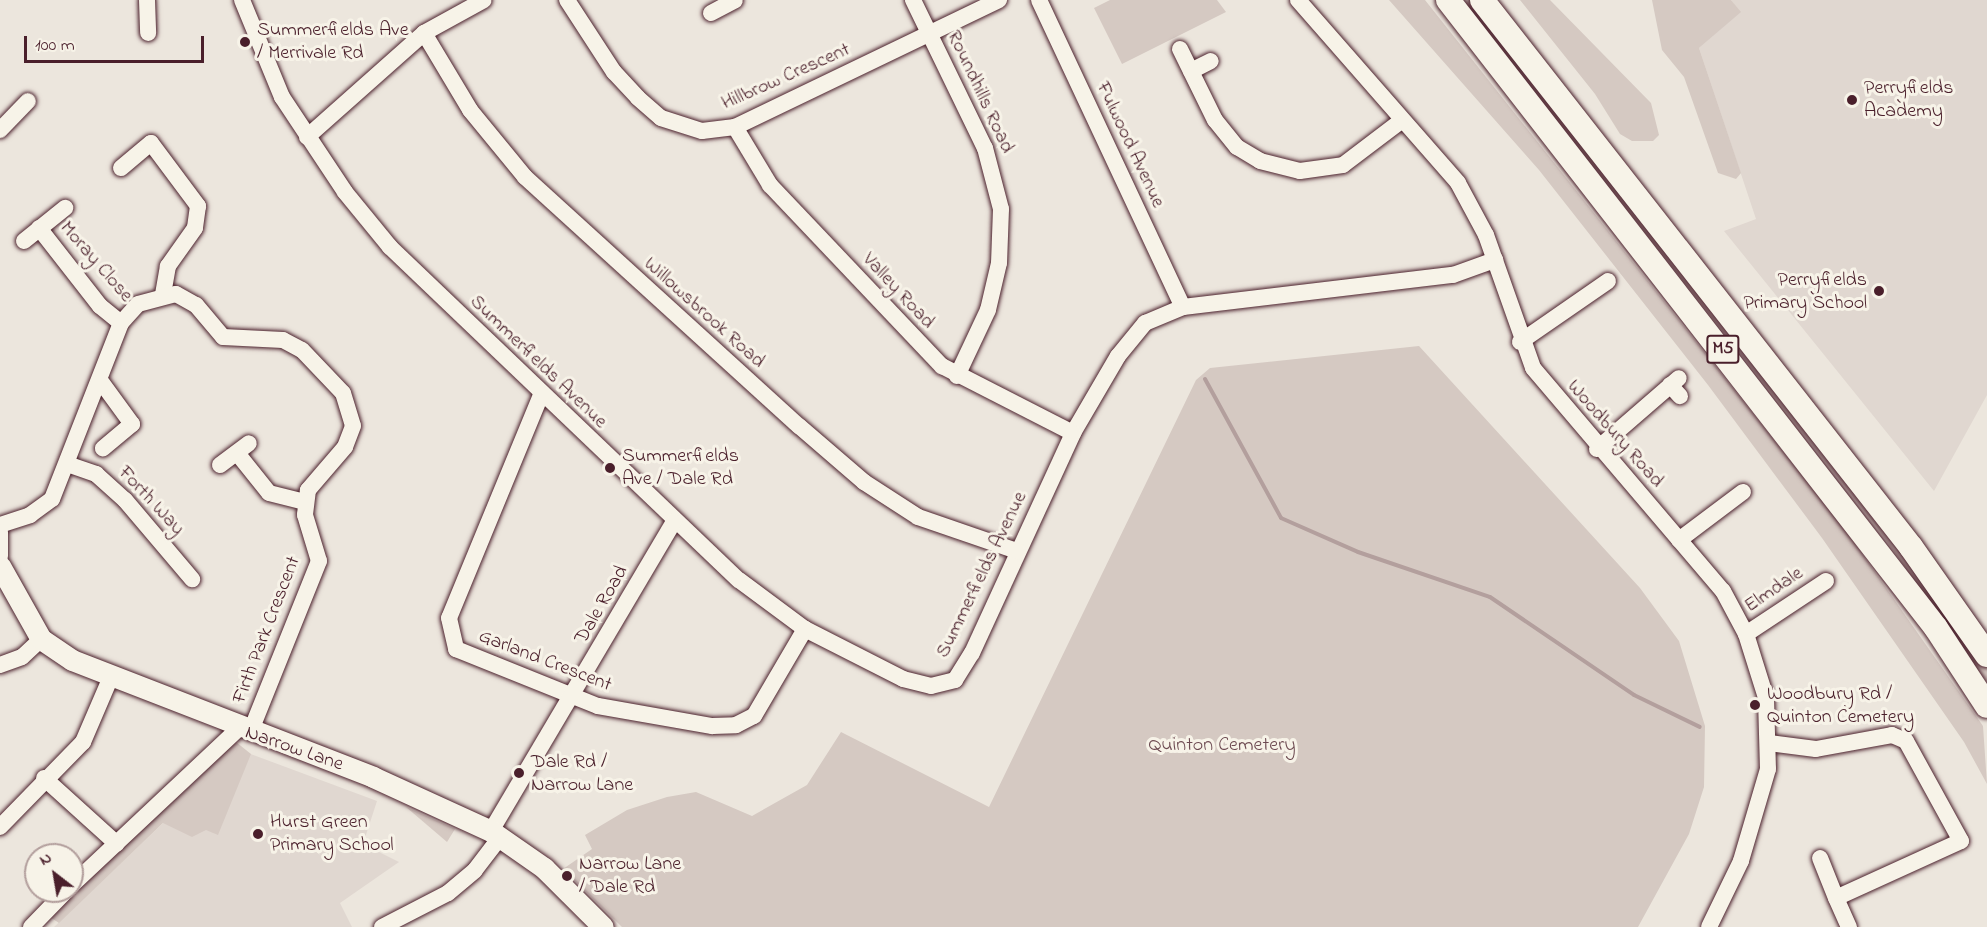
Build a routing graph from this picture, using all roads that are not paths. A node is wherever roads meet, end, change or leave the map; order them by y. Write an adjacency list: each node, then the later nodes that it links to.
1 (147, 0): 14 (street)
2 (243, 0): 23 (street, Summerfields Avenue)
3 (484, 0): 15 (street)
4 (567, 0): 22 (street, Hillbrow Crescent)
5 (735, 0): 12 (street)
6 (913, 0): 13 (street, Roundhills Road)
7 (999, 0): 13 (street, Hillbrow Crescent)
8 (1039, 0): 31 (street, Fulwood Avenue)
9 (1298, 0): 21 (street, Woodbury Road)
10 (1448, 0): 61 (highway, M5)
11 (1482, 0): 57 (highway, M5)
12 (711, 13)
13 (930, 32): 22 (street, Hillbrow Crescent); 34 (street, Roundhills Road)
14 (148, 33)
15 (424, 33): 23 (street); 49 (street, Willowsbrook Road)
16 (1180, 49): 18 (street)
17 (1211, 61): 18 (street)
18 (1191, 72): 21 (street)
19 (28, 101): 20 (street)
20 (3, 121)
21 (1401, 121): 28 (street, Woodbury Road)
22 (735, 127): 34 (street, Valley Road)
23 (307, 137): 37 (street, Summerfields Avenue)
24 (121, 168): 30 (street)
25 (65, 208): 26 (street, Moray Close)
26 (39, 228): 27 (street, Moray Close); 32 (street, Moray Close)
27 (24, 242)
28 (1495, 260): 31 (street, Summerfields Avenue); 33 (street, Woodbury Road)
29 (1603, 291): 33 (street)
30 (163, 294): 32 (street); 44 (street)
31 (1183, 307): 38 (street, Summerfields Avenue)
32 (121, 323): 35 (street)
33 (1520, 342): 40 (street, Woodbury Road)
34 (957, 376): 38 (street, Valley Road)
35 (102, 383): 39 (street); 41 (street)
36 (1676, 386): 40 (street)
37 (541, 395): 45 (street, Summerfields Avenue); 60 (street, Garland Crescent)
38 (1073, 433): 49 (street, Summerfields Avenue)
39 (103, 448)
40 (1597, 449): 48 (street, Woodbury Road)
41 (70, 465): 46 (street); 52 (street, Forth Way)
42 (220, 465): 44 (street)
43 (1743, 492): 48 (street)
44 (305, 502): 62 (street, Firth Park Crescent)
45 (674, 522): 54 (street, Summerfields Avenue); 60 (street, Dale Road)
46 (0, 525)
47 (0, 532): 50 (street)
48 (1679, 540): 55 (street, Woodbury Road)
49 (1017, 551): 54 (street, Summerfields Avenue)
50 (0, 556)
51 (0, 566): 56 (main road)
52 (192, 579)
53 (1826, 580): 55 (street, Elmdale)
54 (805, 629): 60 (street, Garland Crescent)
55 (1746, 634): 63 (street, Woodbury Road)
56 (41, 639): 58 (street); 59 (main road, Narrow Lane)
57 (1987, 655)
58 (0, 665)
59 (110, 679): 62 (main road, Narrow Lane); 64 (street)
60 (573, 697): 66 (street, Dale Road)
61 (1987, 706)
62 (244, 731): 66 (main road, Narrow Lane); 67 (street)
63 (1769, 743): 70 (street); 75 (street, Woodbury Road)
64 (44, 778): 65 (street); 67 (street)
65 (0, 827)
66 (496, 834): 73 (street, Dale Road); 74 (main road, Narrow Lane)
67 (117, 844): 69 (street)
68 (1820, 858): 70 (street)
69 (84, 874)
70 (1836, 898): 76 (street)
71 (54, 903): 72 (street)
72 (31, 927)
73 (382, 927)
74 (603, 927)
75 (1709, 927)
76 (1849, 927)

